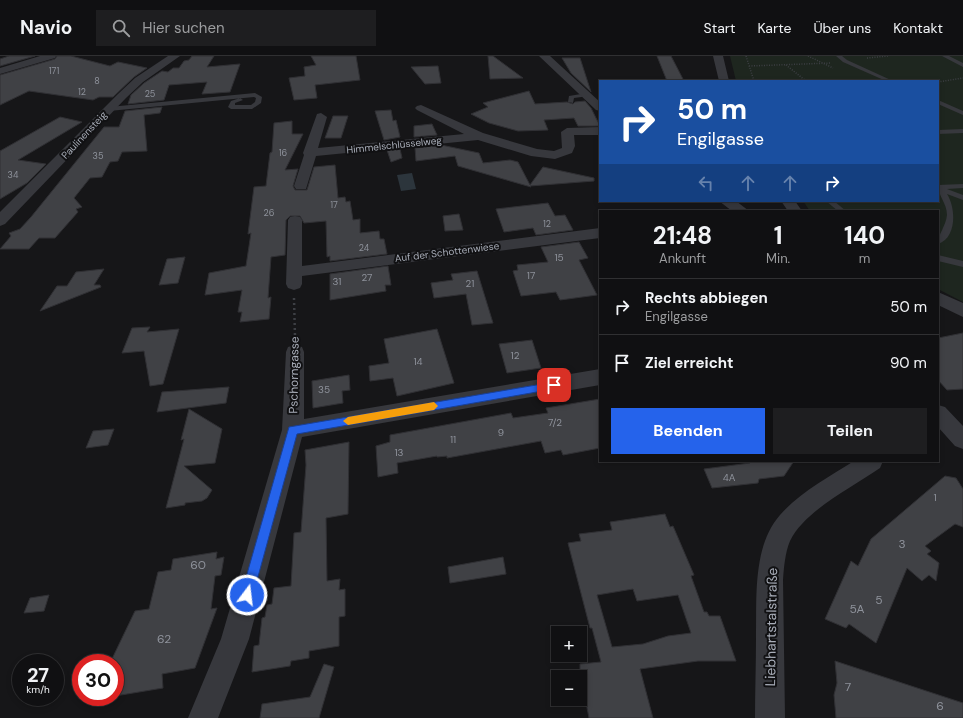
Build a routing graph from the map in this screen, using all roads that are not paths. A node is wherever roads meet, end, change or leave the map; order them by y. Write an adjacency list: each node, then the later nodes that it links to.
1 (51, 56): 8 (street)
2 (175, 56): 17 (street, Paulinensteig)
3 (544, 56): 11 (street)
4 (718, 56): 9 (street)
5 (839, 56): 10 (lane)
6 (946, 56): 7 (lane)
7 (963, 64)
8 (0, 71)
9 (724, 80)
10 (888, 80)
11 (586, 94): 14 (lane); 16 (street)
12 (195, 100): 13 (lane); 17 (lane); 18 (lane)
13 (240, 100)
14 (571, 102)
15 (939, 102): 20 (lane)
16 (599, 107)
17 (109, 108): 38 (street, Paulinensteig)
18 (186, 108)
19 (421, 108): 25 (street)
20 (963, 113)
21 (321, 118): 26 (street)
22 (599, 130): 25 (street)
23 (963, 131): 24 (lane)
24 (939, 132)
25 (478, 136): 26 (street, Himmelschlüsselweg)
26 (309, 153): 27 (street)
27 (300, 186)
28 (963, 186): 29 (lane)
29 (939, 188)
30 (939, 188): 32 (lane)
31 (939, 189): 40 (lane)
32 (963, 198)
33 (728, 202): 35 (street)
34 (831, 202): 36 (lane)
35 (740, 210)
36 (841, 210)
37 (295, 220): 39 (street, Auf der Schottenwiese)
38 (0, 221)
39 (599, 233)
40 (939, 241)
41 (939, 258): 42 (lane)
42 (963, 264)
43 (939, 299): 44 (street)
44 (959, 309): 45 (street)
45 (939, 317)
46 (295, 352): 49 (street, Pschorngasse)
47 (599, 378): 49 (street)
48 (939, 414): 50 (street)
49 (293, 430): 52 (street, Pschorngasse)
50 (963, 440)
51 (871, 462): 53 (street, Liebhartstalstraße)
52 (203, 718)
53 (770, 718)

